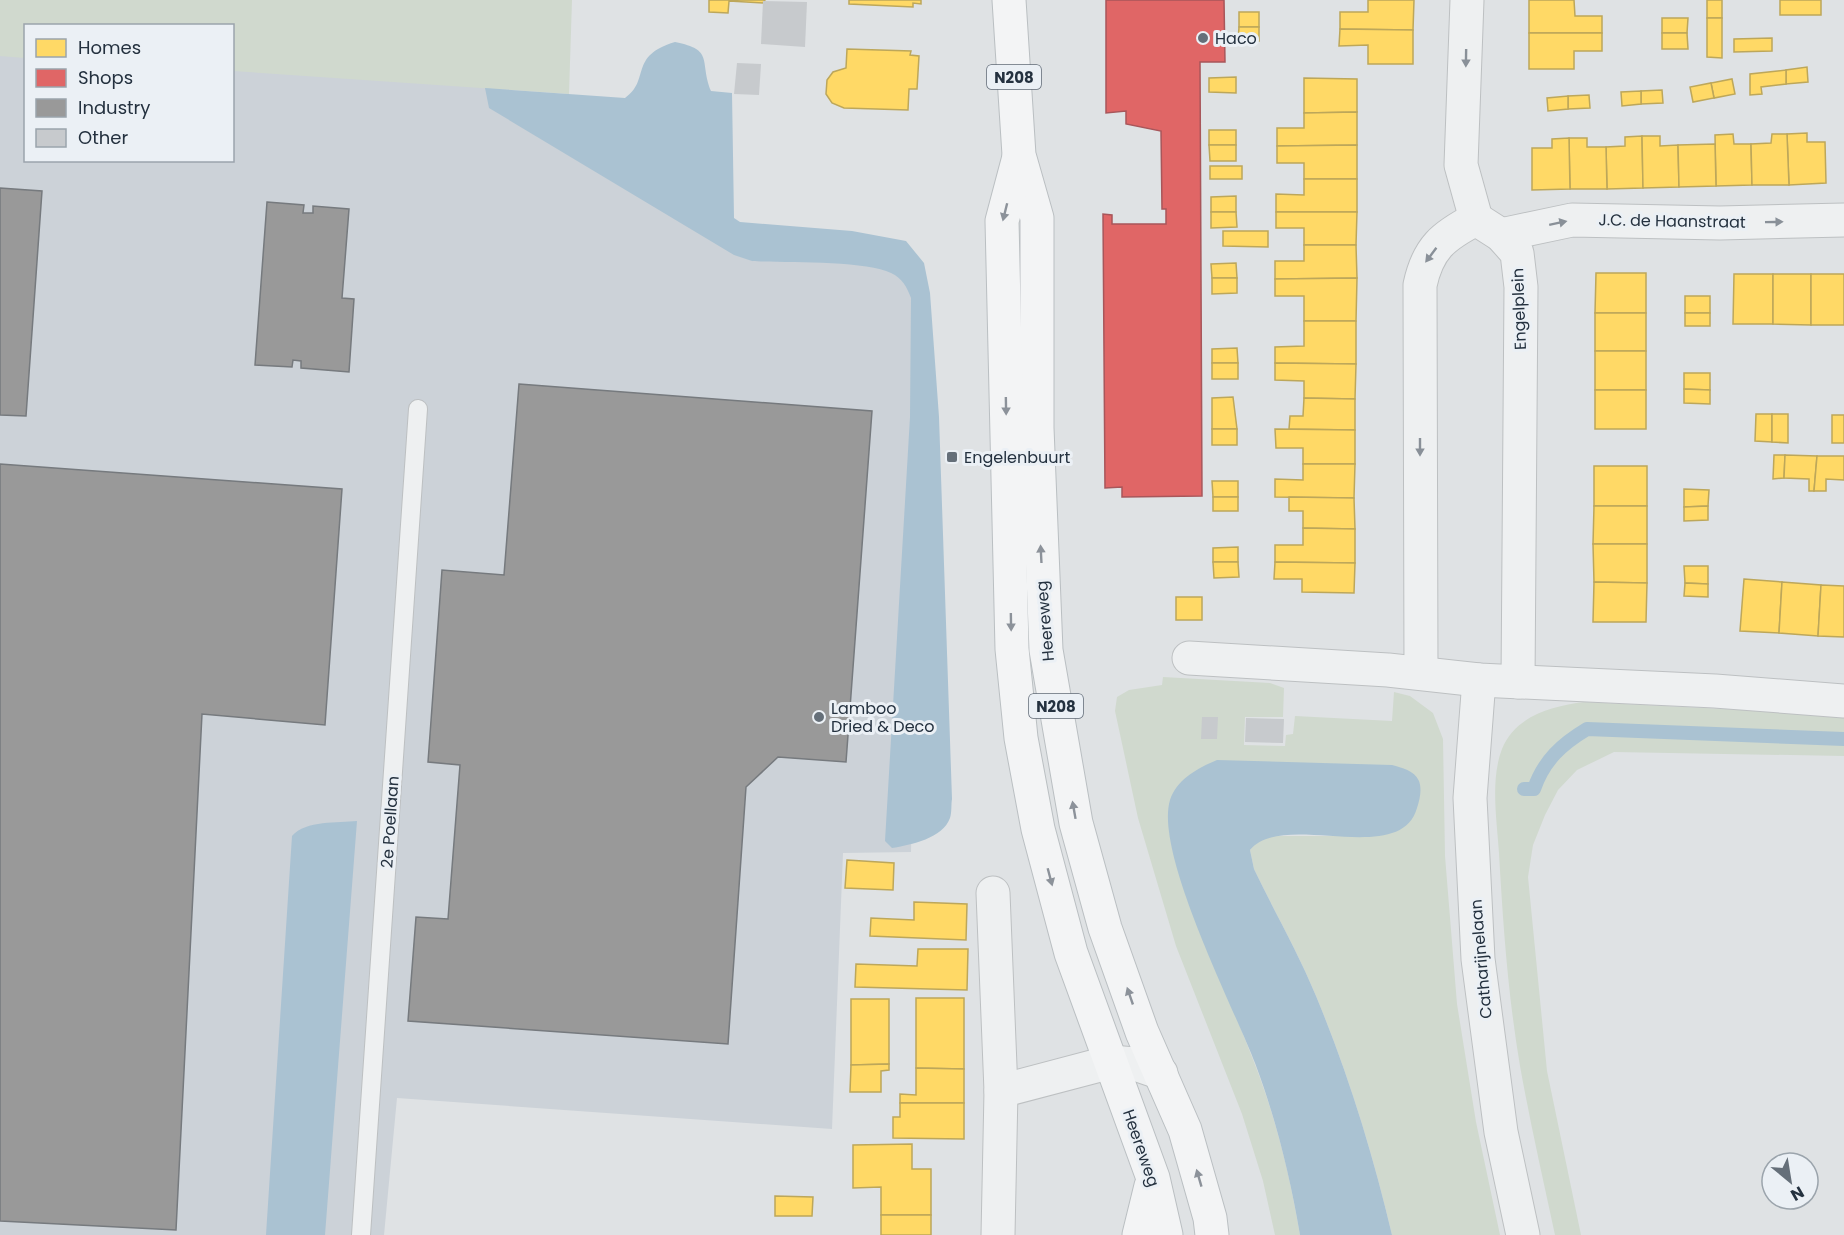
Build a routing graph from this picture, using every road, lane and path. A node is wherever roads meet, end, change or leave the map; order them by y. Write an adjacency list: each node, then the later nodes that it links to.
1 (1009, 0): 3 (main road, Heereweg / N208)
2 (1467, 0): 5 (street, Engelplein, one-way to 5)
3 (1019, 155): 13 (main road, Heereweg / N208, one-way to 13); 14 (main road, Heereweg / N208, one-way to 3)
4 (1844, 220): 5 (street, J.C. de Haanstraat, one-way to 4)
5 (1488, 227): 8 (street, one-way to 8); 10 (street, Engelplein)
6 (418, 410): 17 (lane, 2e Poellaan)
7 (1189, 658): 8 (street)
8 (1421, 672): 9 (street)
9 (1479, 680): 10 (street); 22 (street, Catharijnelaan)
10 (1518, 682): 11 (street)
11 (1844, 701)
12 (993, 893): 15 (street)
13 (1112, 1062): 14 (street); 15 (street); 16 (main road, Heereweg / N208)
14 (1161, 1073): 21 (main road, Heereweg / N208, one-way to 14)
15 (1001, 1091): 18 (street)
16 (1153, 1178): 19 (main road); 20 (main road, Heereweg / N208)
17 (361, 1235)
18 (998, 1235)
19 (1139, 1235)
20 (1166, 1235)
21 (1212, 1235)
22 (1524, 1235)

